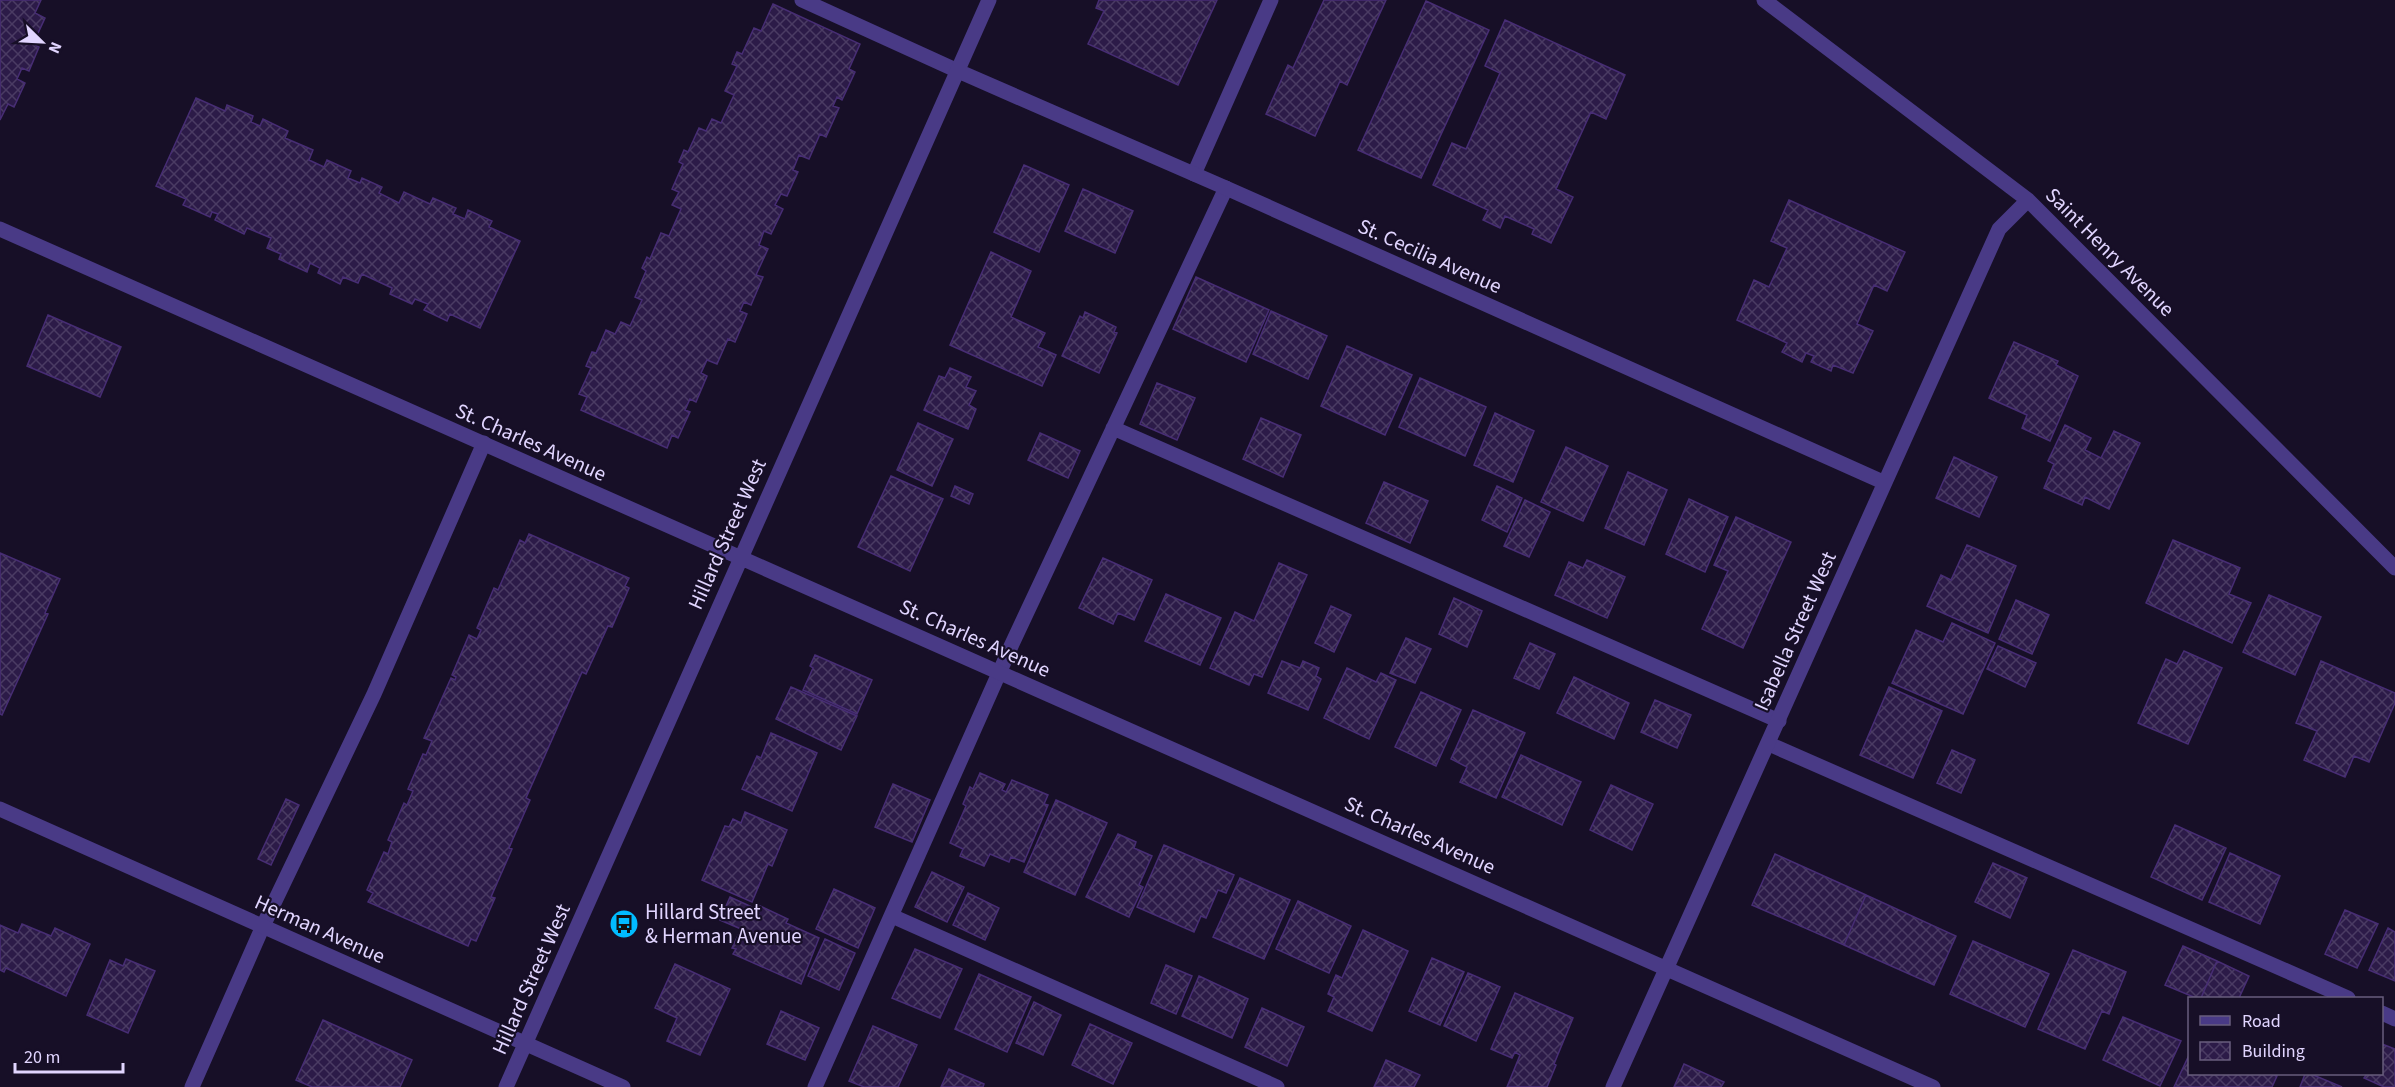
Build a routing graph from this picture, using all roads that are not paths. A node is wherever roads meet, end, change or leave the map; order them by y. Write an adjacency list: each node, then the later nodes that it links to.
1 (802, 0): 5 (street, St. Cecilia Avenue)
2 (989, 0): 5 (street, Hillard Street West)
3 (1271, 0): 6 (street)
4 (1764, 0): 8 (street, Saint Henry Avenue)
5 (958, 71): 6 (street, St. Cecilia Avenue); 13 (street, Hillard Street West)
6 (1194, 174): 7 (street, St. Cecilia Avenue)
7 (1226, 188): 10 (street); 12 (street, St. Cecilia Avenue)
8 (2028, 200): 12 (street, Isabella Street West); 14 (street, Saint Henry Avenue)
9 (0, 230): 11 (street, St. Charles Avenue)
10 (1113, 428): 15 (street); 16 (street)
11 (483, 443): 13 (street, St. Charles Avenue); 20 (street)
12 (1883, 482): 16 (street, Isabella Street West)
13 (739, 559): 15 (street, St. Charles Avenue); 23 (street, Hillard Street West)
14 (2395, 568)
15 (1000, 672): 19 (street); 21 (street, St. Charles Avenue)
16 (1779, 721): 17 (street, Isabella Street West)
17 (1769, 744): 21 (street, Isabella Street West); 22 (street)
18 (0, 809): 20 (street, Herman Avenue)
19 (892, 916): 27 (street); 28 (street)
20 (263, 926): 23 (street, Herman Avenue); 24 (street)
21 (1668, 968): 29 (street, Isabella Street West); 30 (street, St. Charles Avenue)
22 (2343, 997)
23 (525, 1044): 25 (street, Hillard Street West); 26 (street, Herman Avenue)
24 (192, 1087)
25 (506, 1087)
26 (623, 1087)
27 (815, 1087)
28 (1277, 1087)
29 (1613, 1087)
30 (1933, 1087)

